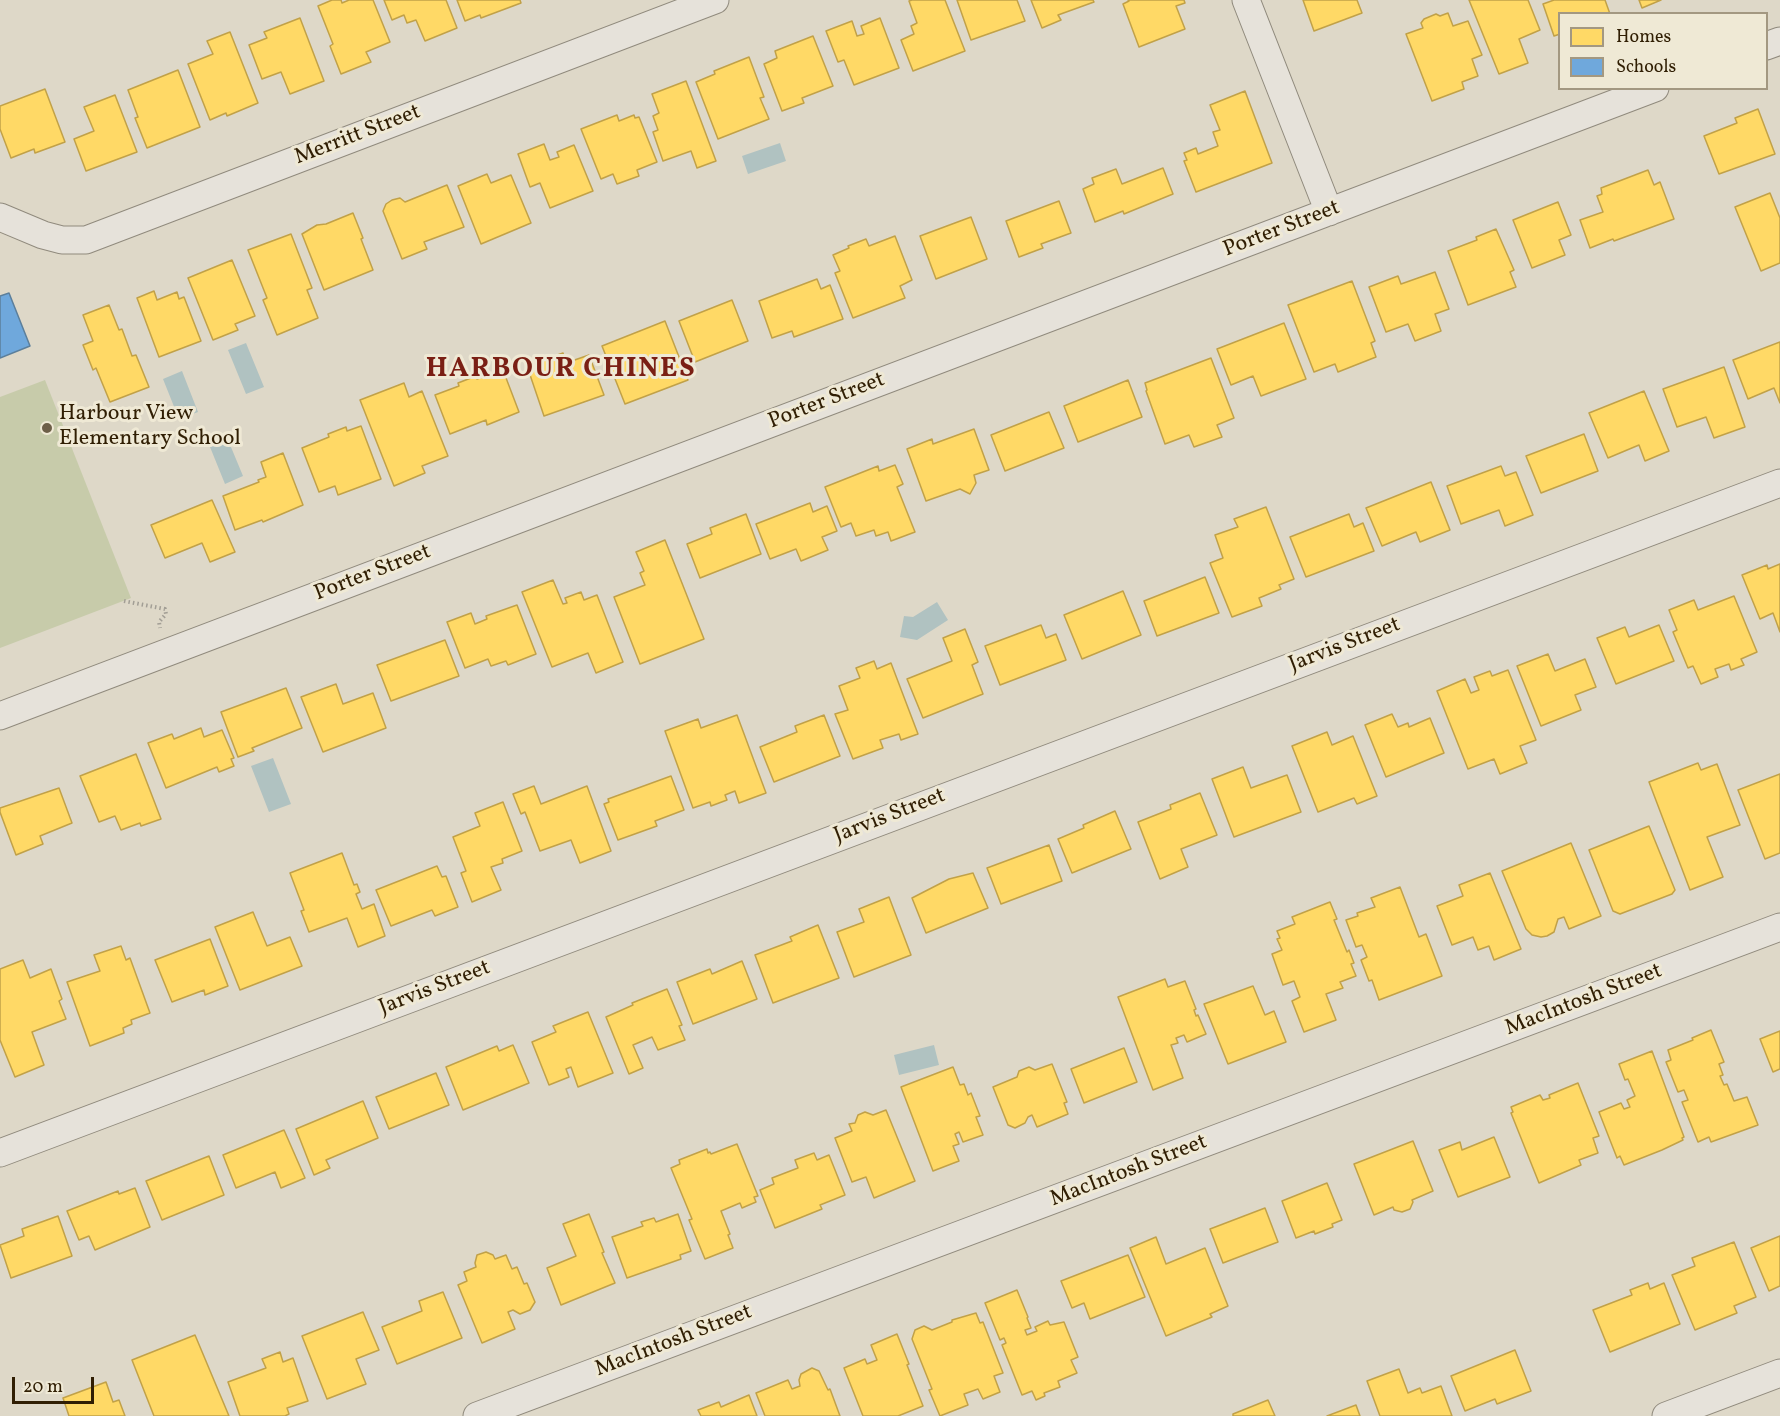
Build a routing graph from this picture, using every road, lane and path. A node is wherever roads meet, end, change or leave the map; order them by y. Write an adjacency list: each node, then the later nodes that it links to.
1 (715, 0): 5 (street, Merritt Street)
2 (1246, 0): 4 (street)
3 (1650, 90): 4 (street, Porter Street)
4 (1329, 212): 8 (street, Porter Street)
5 (0, 217)
6 (1780, 483): 11 (street, Jarvis Street)
7 (124, 601): 8 (path)
8 (169, 651): 9 (street, Porter Street)
9 (0, 716)
10 (1780, 927): 13 (street, MacIntosh Street)
11 (0, 1153)
12 (1780, 1373): 14 (street)
13 (477, 1416)
14 (1666, 1416)

